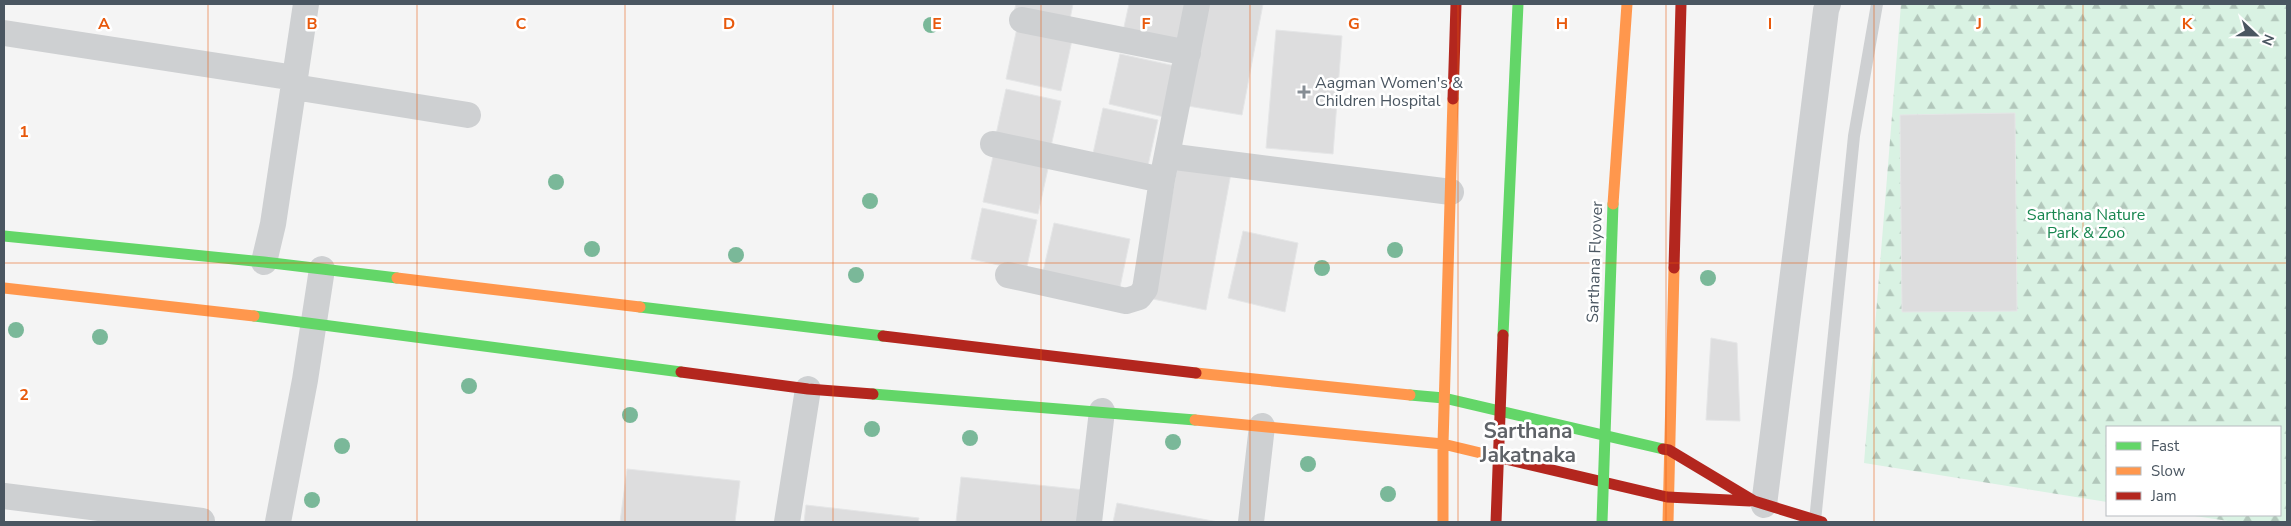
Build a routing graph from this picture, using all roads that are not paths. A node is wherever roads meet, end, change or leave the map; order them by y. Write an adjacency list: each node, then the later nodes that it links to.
1 (306, 4): 12 (street)
2 (1197, 4): 11 (street)
3 (1456, 4): 16 (street)
4 (1518, 4): 39 (street, bridge)
5 (1627, 4): 40 (street, Sarthana Flyover, bridge)
6 (1680, 4): 28 (street)
7 (1828, 4): 31 (street)
8 (1877, 4): 42 (lane)
9 (1022, 20): 11 (street)
10 (4, 33): 12 (street)
11 (1188, 54): 15 (street)
12 (295, 83): 13 (street); 18 (street)
13 (468, 115)
14 (993, 144): 15 (street)
15 (1165, 168): 16 (street); 20 (street)
16 (1452, 192): 24 (street)
17 (4, 236): 18 (street)
18 (264, 262): 19 (street)
19 (322, 269): 22 (street); 24 (street)
20 (1008, 275)
21 (4, 288): 22 (street)
22 (312, 322): 23 (street); 34 (street)
23 (808, 389): 25 (street); 35 (street)
24 (1444, 398): 27 (street); 28 (street)
25 (1102, 411): 26 (street); 36 (street)
26 (1262, 426): 27 (street); 37 (street)
27 (1443, 444): 30 (street); 38 (street)
28 (1669, 450): 30 (street); 31 (street)
29 (4, 496): 32 (street)
30 (1667, 497): 31 (street); 41 (street)
31 (1759, 503): 42 (street)
32 (118, 517): 33 (street)
33 (202, 521)
34 (278, 522)
35 (787, 522)
36 (1089, 522)
37 (1251, 522)
38 (1443, 522)
39 (1496, 522)
40 (1602, 522)
41 (1668, 522)
42 (1819, 522)

